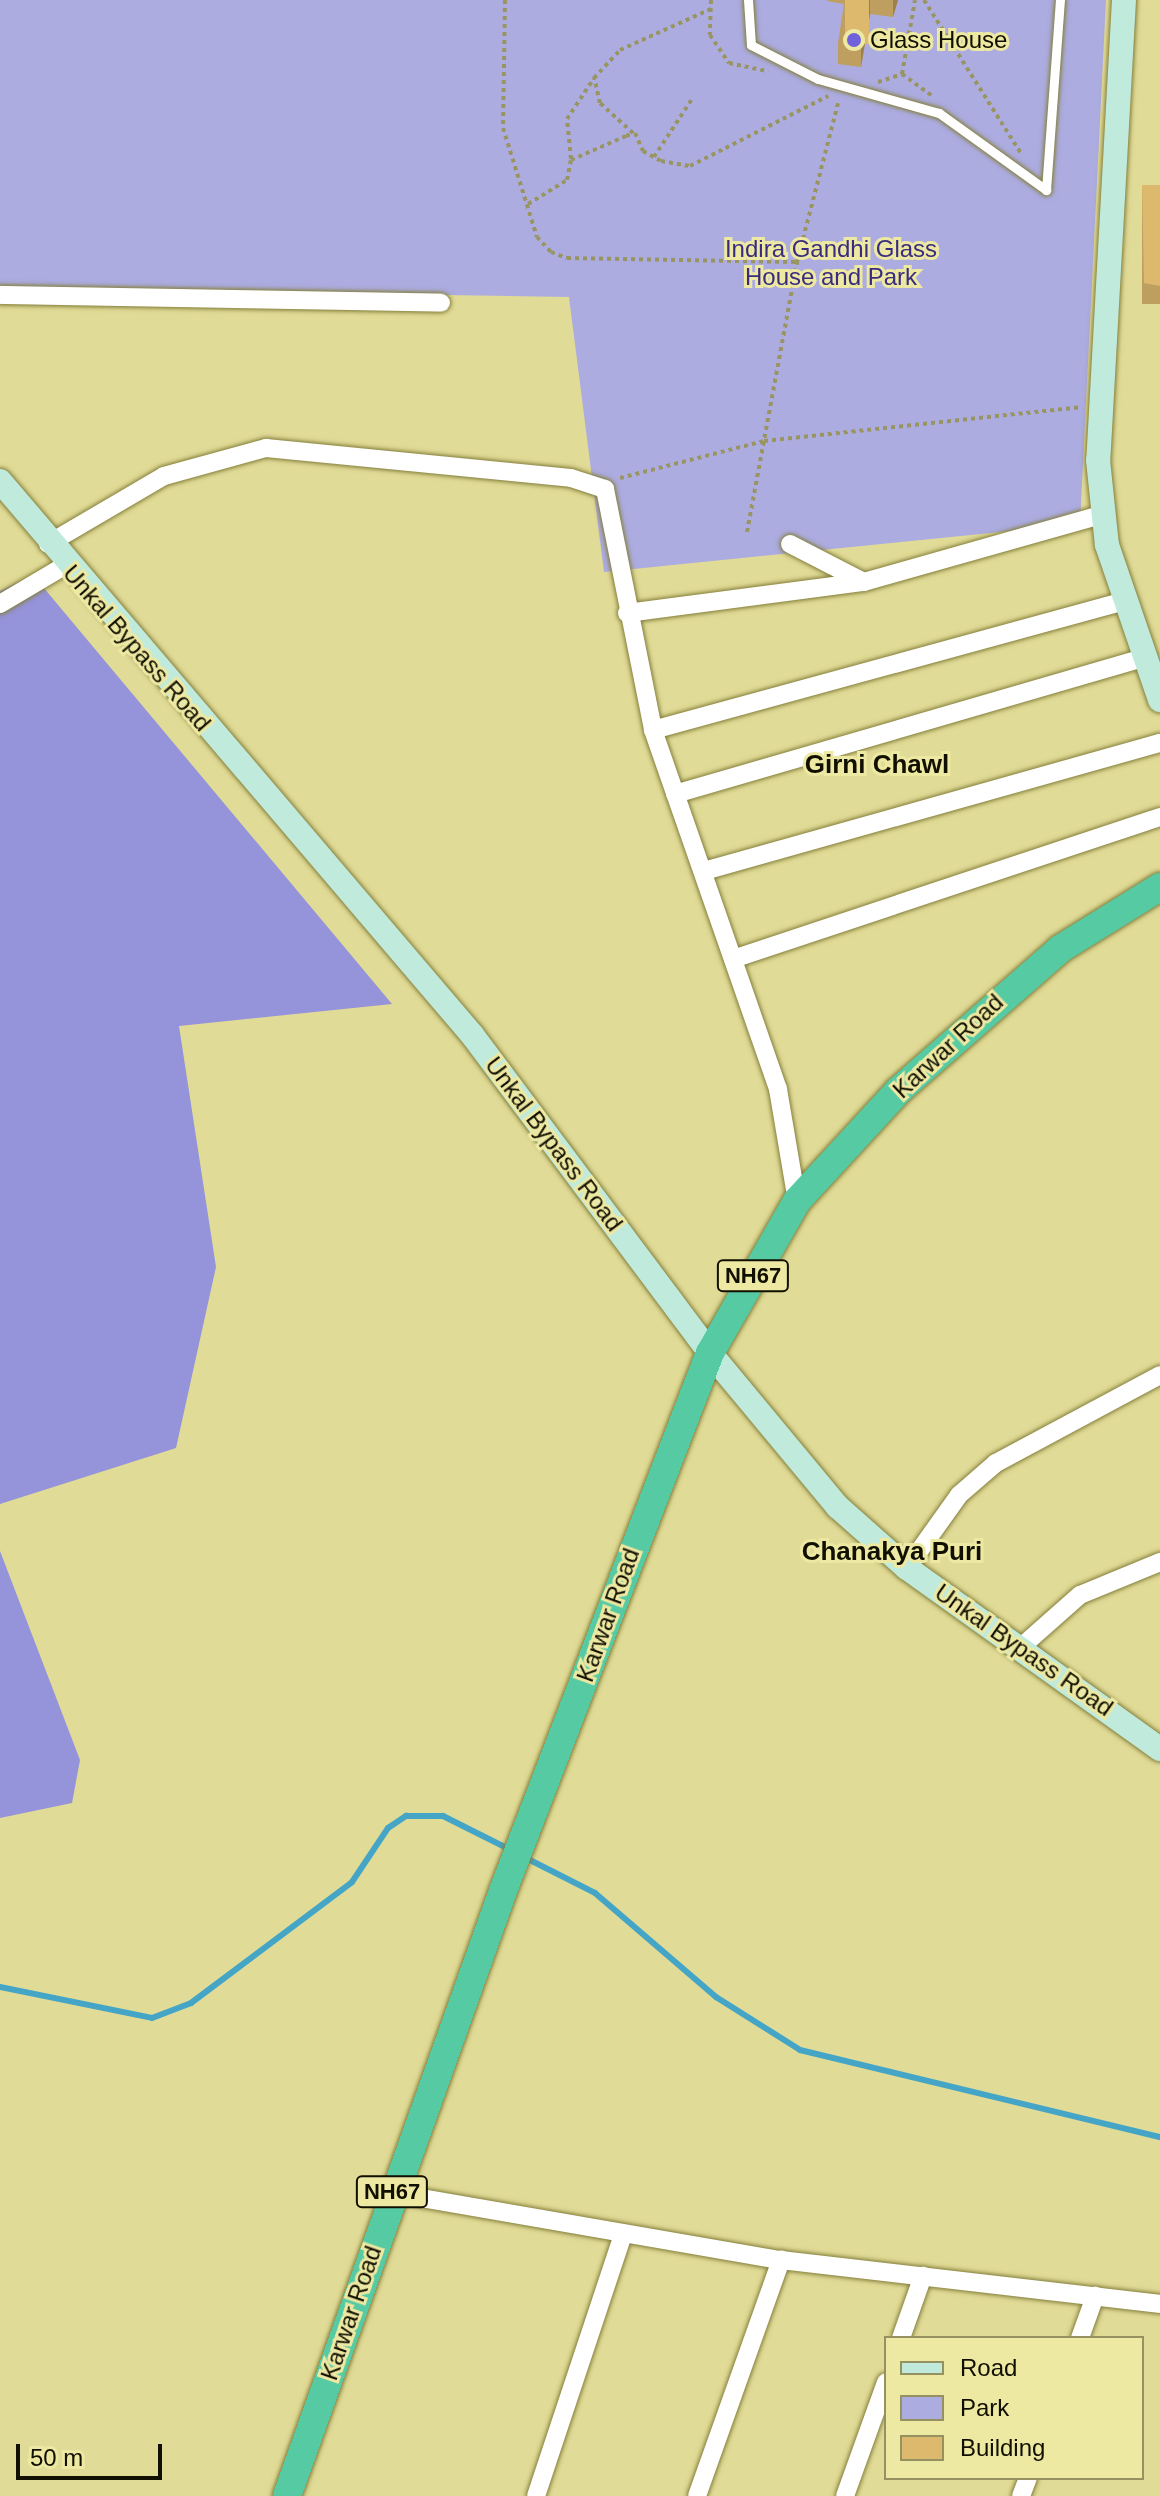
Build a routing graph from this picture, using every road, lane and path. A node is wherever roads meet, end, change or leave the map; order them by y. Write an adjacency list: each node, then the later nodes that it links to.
1 (505, 0): 17 (path)
2 (748, 0): 5 (lane)
3 (915, 0): 12 (path)
4 (924, 0): 14 (path)
5 (1060, 0)
6 (1124, 0): 21 (main road)
7 (711, 9): 8 (path)
8 (594, 78): 13 (path); 16 (path)
9 (831, 94): 15 (path)
10 (840, 96): 18 (path)
11 (692, 99): 15 (path)
12 (940, 100)
13 (635, 133): 15 (path); 16 (path)
14 (1002, 145)
15 (654, 157)
16 (571, 160): 17 (path)
17 (528, 204): 18 (path)
18 (797, 262): 22 (path)
19 (0, 295): 20 (street)
20 (441, 303)
21 (1101, 405): 22 (path); 25 (main road)
22 (764, 441): 24 (path); 26 (path)
23 (1, 484): 27 (main road, Unkal Bypass Road)
24 (605, 489): 27 (street); 33 (street)
25 (1104, 514): 30 (street); 31 (main road)
26 (747, 532)
27 (48, 544): 29 (main road, Unkal Bypass Road)
28 (790, 544): 30 (street)
29 (66, 565): 32 (street); 44 (main road, Unkal Bypass Road)
30 (864, 582): 33 (street)
31 (1125, 601): 34 (main road); 36 (street)
32 (0, 604)
33 (627, 613): 36 (street)
34 (1143, 658): 35 (main road); 38 (street)
35 (1160, 700)
36 (653, 730): 38 (street)
37 (1160, 743): 40 (street)
38 (675, 794): 40 (street)
39 (1160, 817): 42 (street)
40 (704, 871): 42 (street)
41 (1160, 887): 43 (highway, Karwar Road / NH67)
42 (733, 959): 43 (street)
43 (797, 1201): 44 (highway, Karwar Road / NH67)
44 (710, 1353): 47 (main road, Unkal Bypass Road); 50 (highway, Karwar Road / NH67)
45 (1160, 1375): 47 (street)
46 (1160, 1562): 48 (street)
47 (907, 1568): 48 (main road, Unkal Bypass Road)
48 (1020, 1648): 49 (main road, Unkal Bypass Road)
49 (1160, 1749)
50 (392, 2193): 51 (street); 59 (highway, Karwar Road / NH67)
51 (623, 2234): 52 (street); 60 (street)
52 (781, 2260): 53 (street); 61 (street)
53 (923, 2276): 54 (street); 56 (street)
54 (1095, 2296): 55 (street); 57 (street)
55 (1160, 2304)
56 (902, 2336)
57 (1081, 2336)
58 (884, 2388): 62 (street)
59 (287, 2496)
60 (536, 2496)
61 (697, 2496)
62 (845, 2496)

